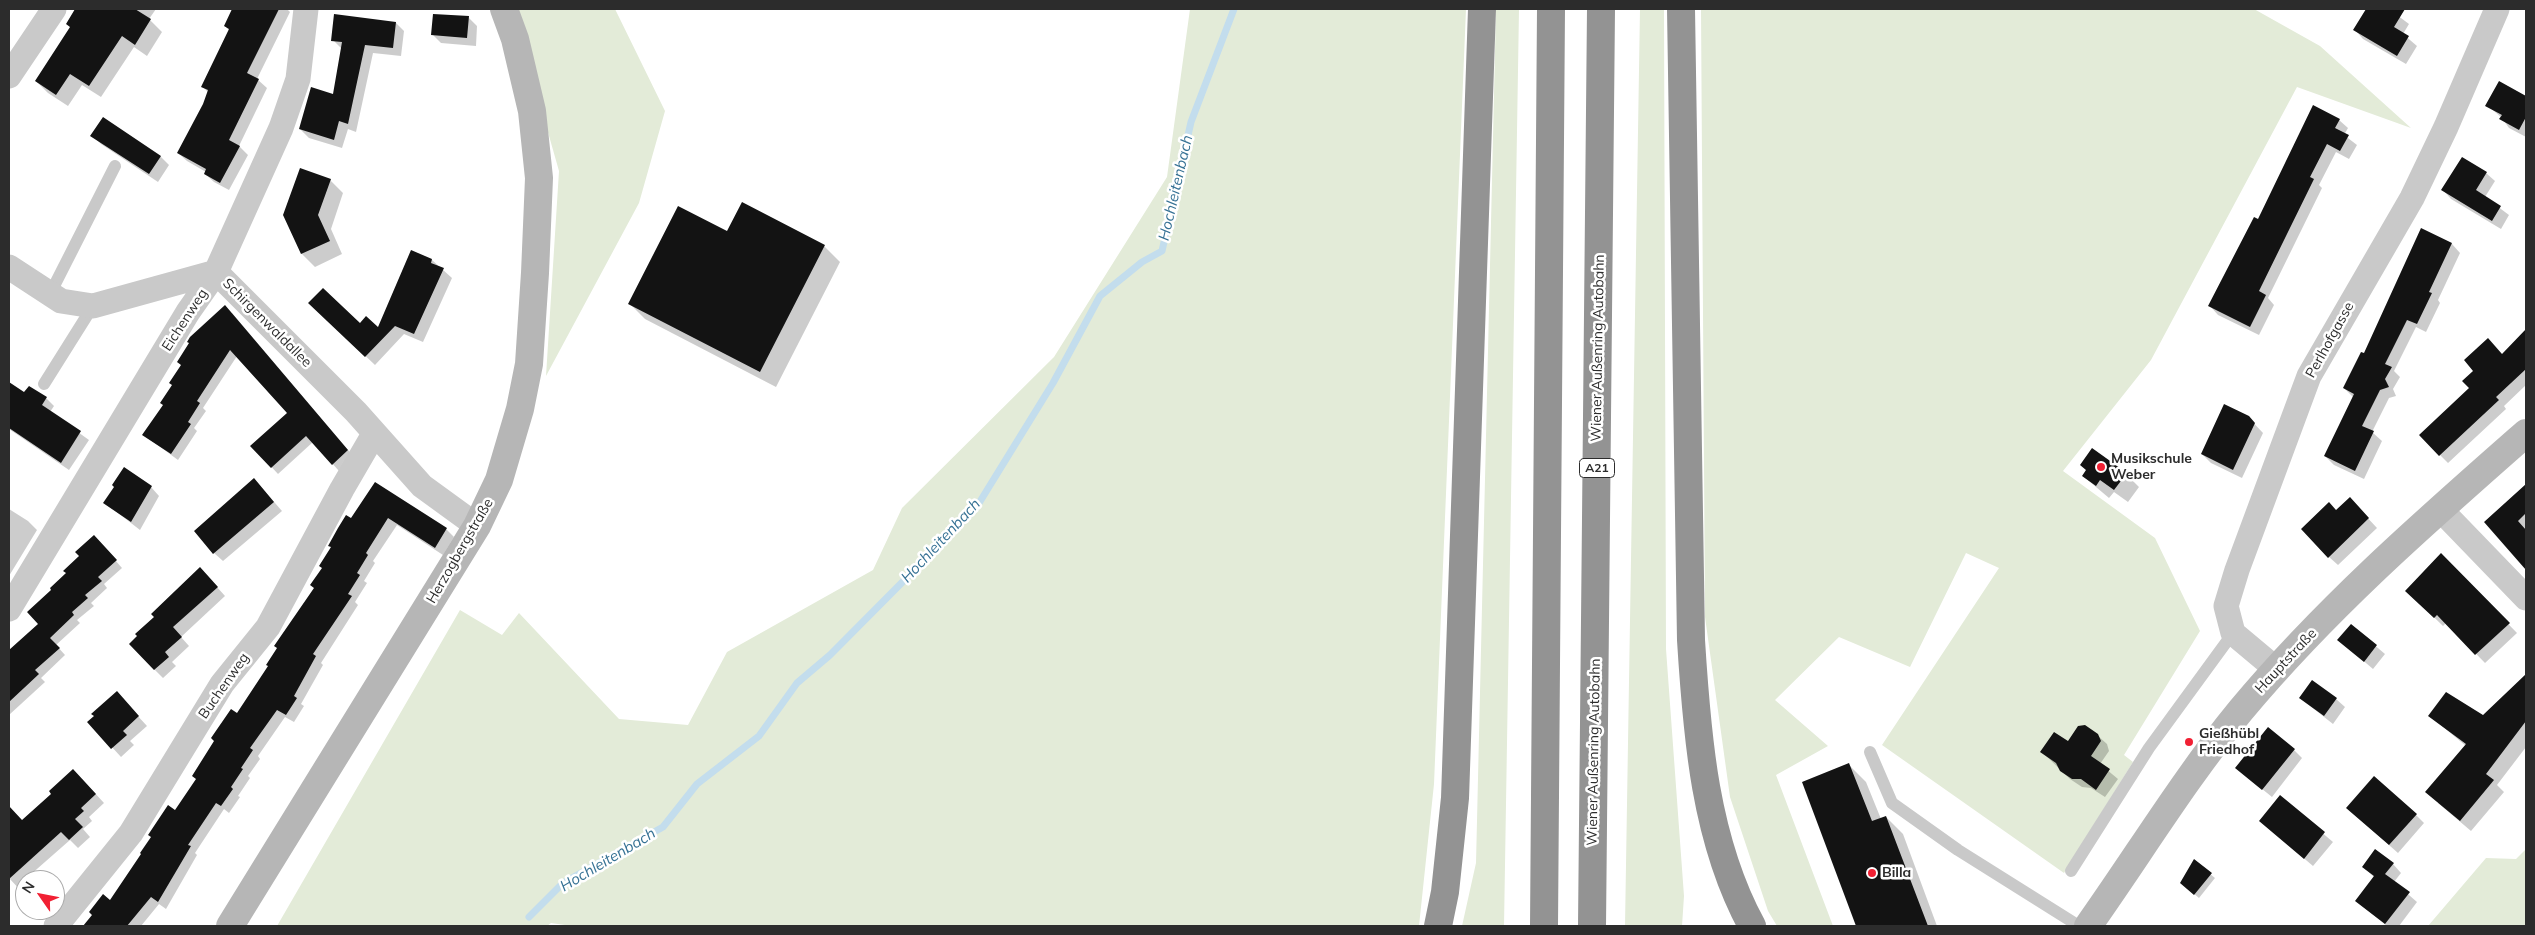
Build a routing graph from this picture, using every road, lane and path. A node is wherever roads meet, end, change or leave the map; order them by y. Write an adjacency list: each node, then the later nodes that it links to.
1 (54, 9): 9 (street)
2 (306, 9): 12 (street, Eichenweg)
3 (504, 9): 19 (main road, Herzogbergstraße)
4 (1482, 9): 28 (highway)
5 (1552, 9): 29 (highway)
6 (1601, 9): 30 (highway, Wiener Außenring Autobahn / A21)
7 (1681, 9): 31 (highway)
8 (2497, 9): 22 (street, Perlhofgasse)
9 (9, 76)
10 (115, 166): 13 (lane)
11 (9, 267): 13 (street, Schirgenwaldallee)
12 (216, 272): 14 (street, Schirgenwaldallee); 17 (street, Schirgenwaldallee); 21 (street, Eichenweg)
13 (50, 294): 14 (street, Schirgenwaldallee)
14 (93, 306): 15 (lane)
15 (44, 384)
16 (2526, 432): 18 (main road, Hauptstraße)
17 (374, 434): 19 (street, Schirgenwaldallee); 26 (street, Buchenweg)
18 (2440, 509): 20 (street); 23 (main road, Hauptstraße)
19 (477, 526): 27 (main road, Herzogbergstraße)
20 (2526, 598)
21 (9, 609)
22 (2233, 633): 23 (street); 25 (lane)
23 (2276, 669): 33 (main road, Hauptstraße)
24 (1870, 752): 32 (lane)
25 (2071, 870)
26 (56, 926)
27 (230, 926)
28 (1438, 926)
29 (1544, 926)
30 (1592, 926)
31 (1752, 926)
32 (2079, 926)
33 (2088, 926)

